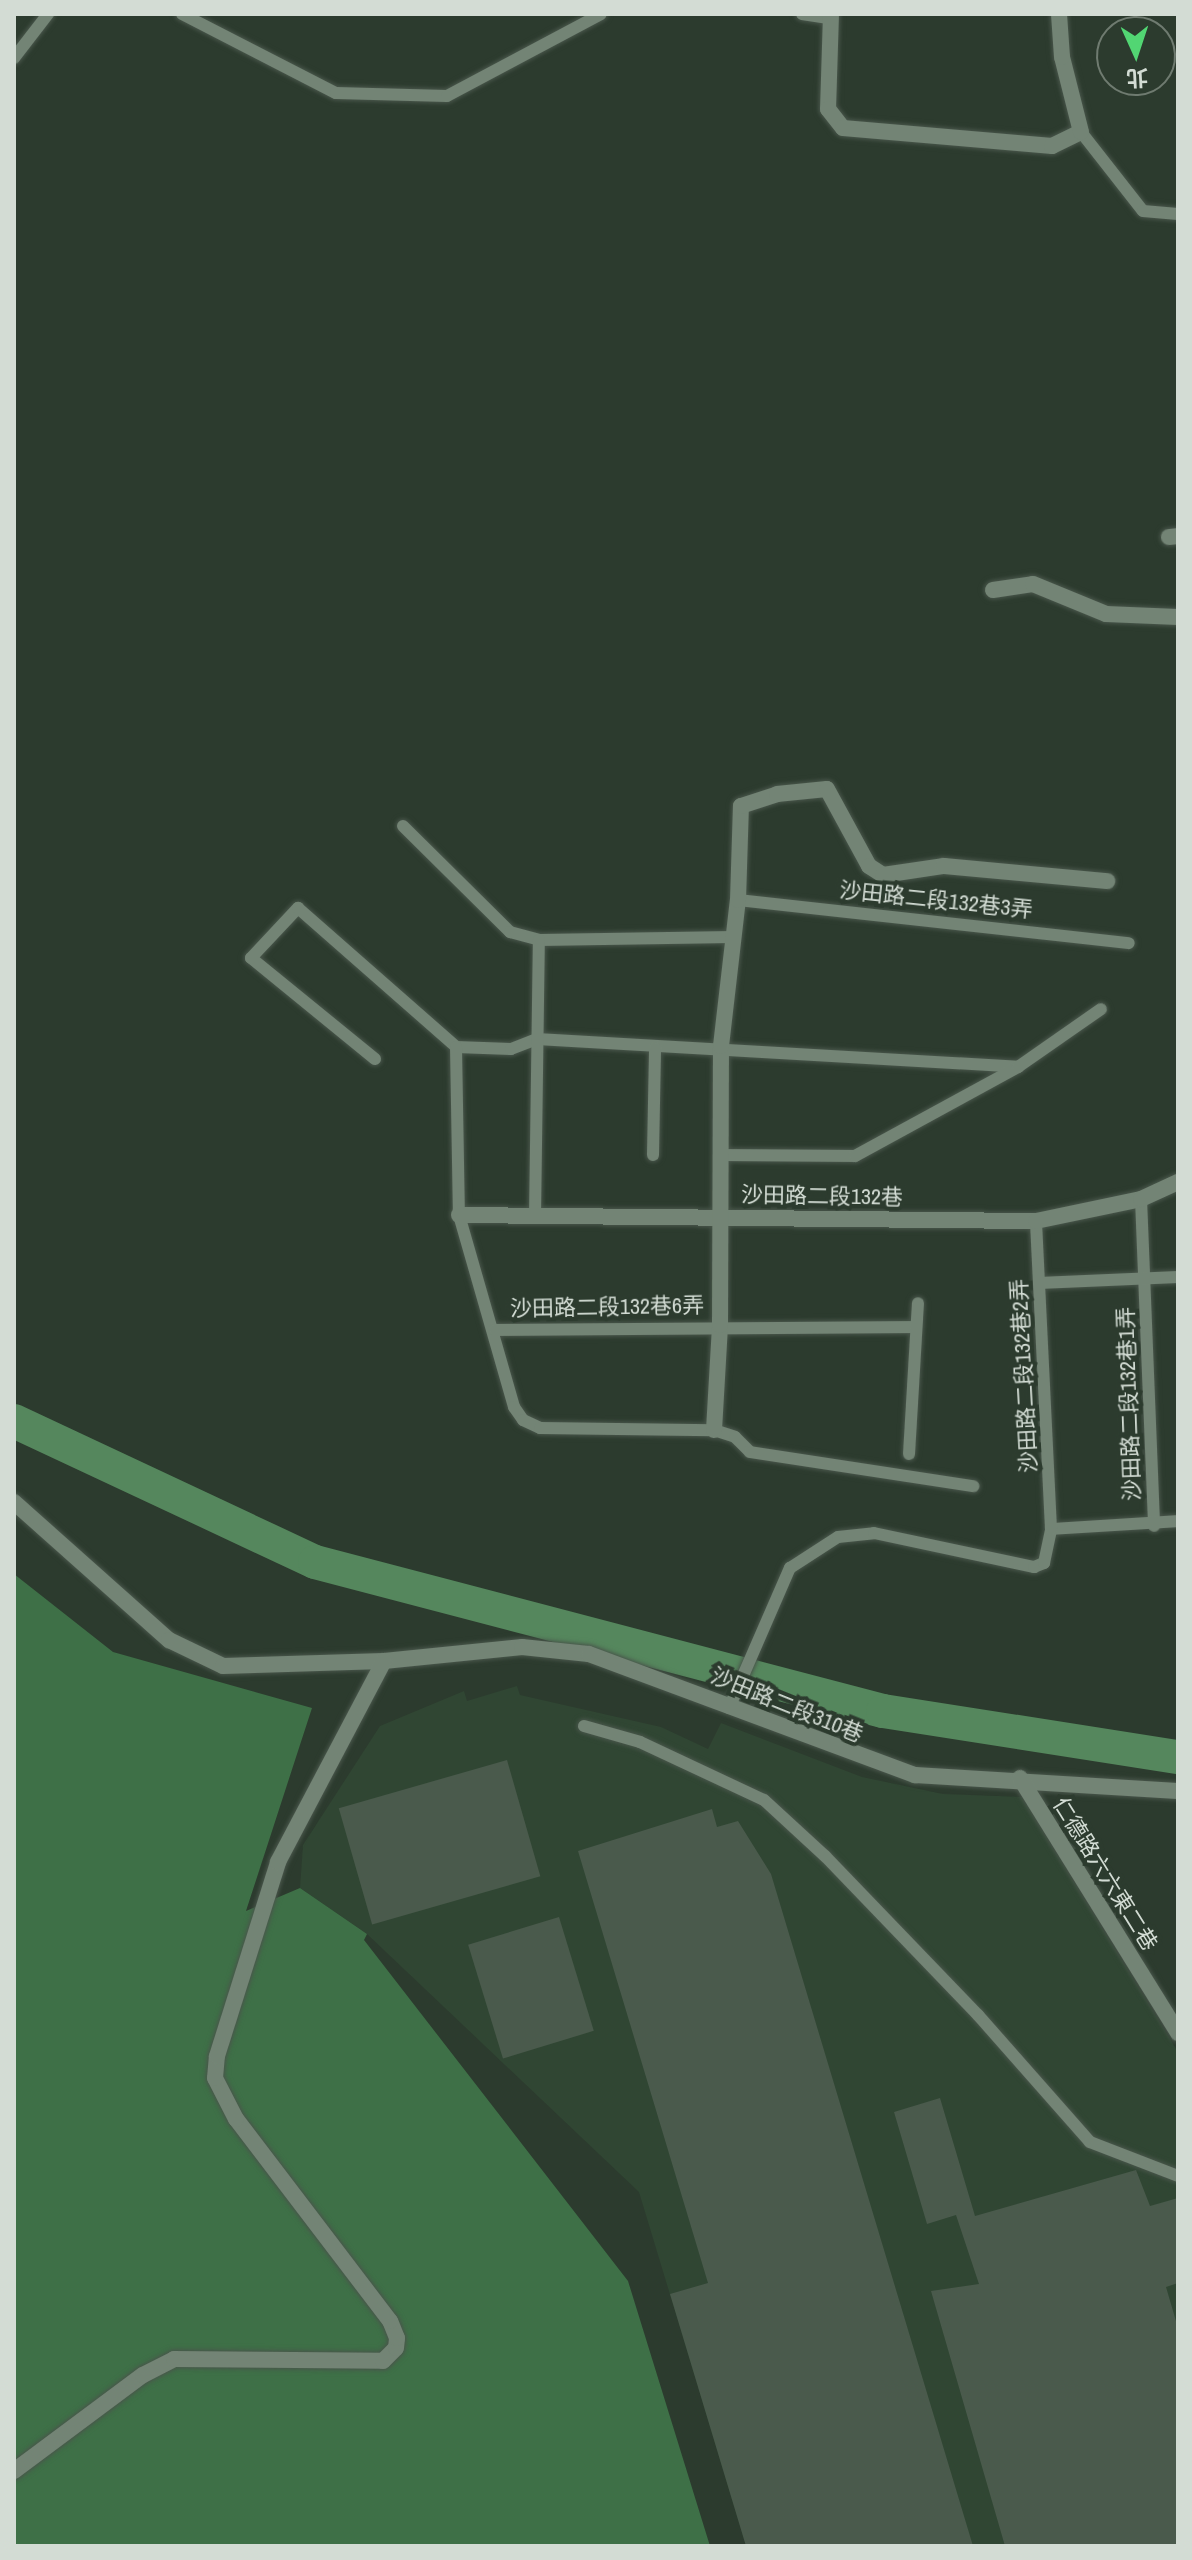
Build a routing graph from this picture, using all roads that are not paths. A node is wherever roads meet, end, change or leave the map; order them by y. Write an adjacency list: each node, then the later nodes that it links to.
1 (48, 14): 7 (lane)
2 (182, 14): 3 (lane)
3 (601, 14)
4 (802, 14): 6 (lane)
5 (1059, 14): 8 (street)
6 (831, 17): 8 (street)
7 (14, 58)
8 (1081, 132): 9 (lane)
9 (1178, 214)
10 (993, 590): 11 (street)
11 (1178, 617)
12 (403, 826): 16 (lane)
13 (1107, 881): 14 (street)
14 (738, 900): 15 (street); 17 (lane, 沙田路二段132巷3弄)
15 (733, 937): 16 (lane); 20 (street)
16 (539, 940): 19 (lane)
17 (1129, 943)
18 (1101, 1009): 24 (lane)
19 (537, 1039): 21 (lane); 22 (lane); 31 (lane)
20 (721, 1046): 22 (lane); 24 (lane); 26 (street)
21 (456, 1047): 23 (lane); 29 (lane, 沙田路二段132巷6弄)
22 (655, 1048): 25 (lane)
23 (375, 1059)
24 (1018, 1067): 26 (lane)
25 (653, 1155)
26 (723, 1155): 30 (street)
27 (1178, 1182): 28 (street, 沙田路二段132巷)
28 (1141, 1199): 32 (street, 沙田路二段132巷); 34 (lane, 沙田路二段132巷1弄)
29 (459, 1215): 31 (street, 沙田路二段132巷); 39 (lane, 沙田路二段132巷6弄)
30 (720, 1216): 31 (street, 沙田路二段132巷); 32 (street, 沙田路二段132巷); 37 (street)
31 (535, 1217)
32 (1036, 1221): 35 (lane, 沙田路二段132巷2弄)
33 (1178, 1277): 34 (lane, 沙田路二段132巷1弄)
34 (1144, 1279): 35 (lane, 沙田路二段132巷1弄); 45 (lane, 沙田路二段132巷1弄)
35 (1039, 1283): 46 (lane, 沙田路二段132巷2弄)
36 (918, 1303): 38 (lane)
37 (720, 1325): 38 (lane, 沙田路二段132巷6弄); 39 (lane, 沙田路二段132巷6弄); 40 (street)
38 (916, 1327): 41 (lane)
39 (495, 1330): 40 (lane, 沙田路二段132巷6弄)
40 (714, 1430): 42 (lane)
41 (909, 1454)
42 (973, 1486)
43 (14, 1502): 47 (street, 沙田路二段310巷)
44 (1178, 1521): 45 (lane, 沙田路二段132巷1弄)
45 (1154, 1526): 46 (lane, 沙田路二段132巷1弄)
46 (1051, 1529): 48 (lane)
47 (384, 1661): 48 (street, 沙田路二段310巷); 54 (street)
48 (729, 1708): 50 (street, 沙田路二段310巷)
49 (584, 1726): 53 (lane)
50 (1020, 1778): 51 (street, 沙田路二段310巷); 52 (street, 仁德路六六東二巷)
51 (1178, 1791)
52 (1178, 2033)
53 (1178, 2176)
54 (14, 2471)

